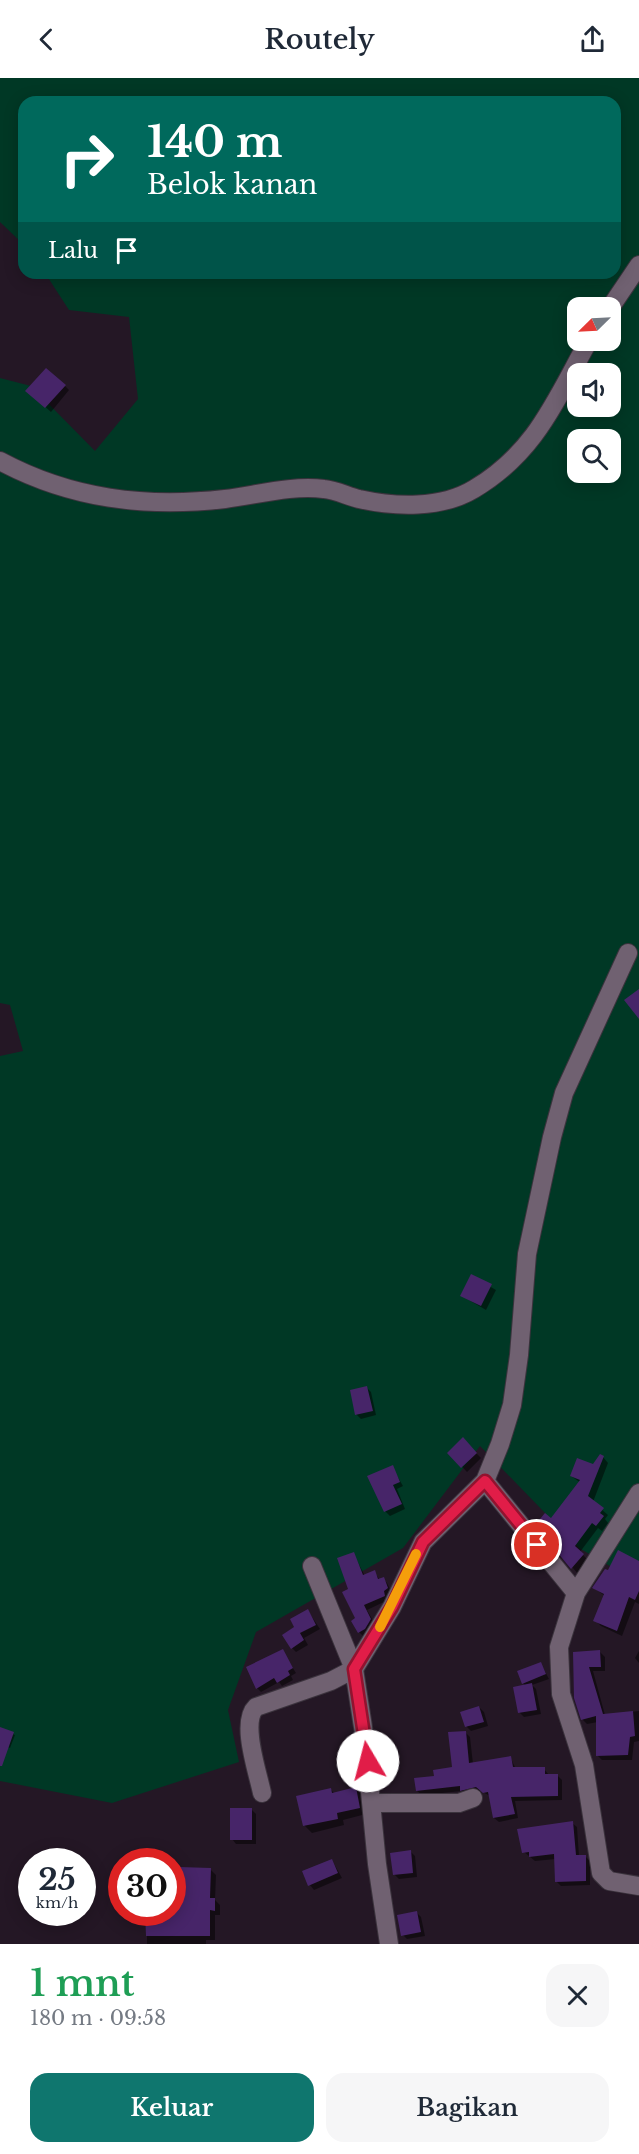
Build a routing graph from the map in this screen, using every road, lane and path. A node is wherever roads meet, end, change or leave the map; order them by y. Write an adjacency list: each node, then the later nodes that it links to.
1 (639, 265): 2 (street)
2 (617, 297)
3 (583, 351): 4 (street)
4 (0, 461)
5 (628, 953): 6 (street)
6 (485, 1481): 9 (street); 10 (street)
7 (639, 1492): 9 (street)
8 (312, 1566): 10 (street)
9 (576, 1593): 14 (street)
10 (354, 1669): 11 (street); 13 (street)
11 (262, 1793)
12 (473, 1798): 13 (street)
13 (373, 1803): 15 (street)
14 (639, 1886)
15 (389, 1944)

